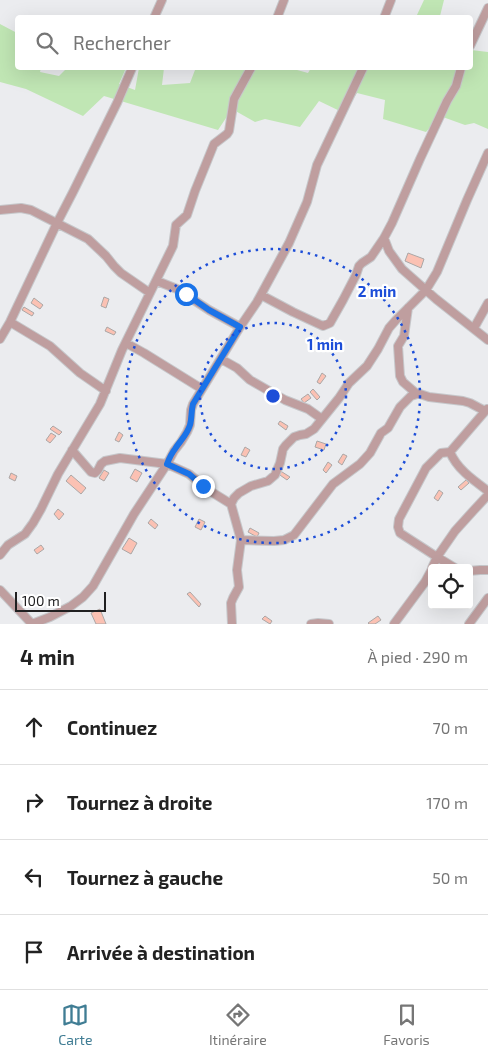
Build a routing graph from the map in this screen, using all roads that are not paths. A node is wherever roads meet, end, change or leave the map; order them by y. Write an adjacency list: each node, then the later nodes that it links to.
1 (162, 0): 5 (street)
2 (284, 0): 6 (street)
3 (391, 0): 7 (street)
4 (488, 8): 8 (street)
5 (155, 15)
6 (278, 15)
7 (385, 15)
8 (473, 40)
9 (131, 70): 15 (street)
10 (250, 70): 19 (street)
11 (362, 70): 22 (street)
12 (460, 70): 16 (street)
13 (488, 153): 20 (street)
14 (0, 210): 15 (street)
15 (57, 223): 21 (street); 25 (street)
16 (384, 238): 17 (street); 18 (street)
17 (375, 251): 18 (street); 22 (street)
18 (388, 251): 20 (street)
19 (157, 281): 21 (street); 26 (street)
20 (426, 290): 24 (street); 27 (street)
21 (150, 292): 30 (street)
22 (261, 295): 26 (street)
23 (488, 303): 27 (street)
24 (408, 308): 34 (street); 36 (street)
25 (10, 322): 28 (street); 33 (street)
26 (240, 327): 31 (street)
27 (474, 328): 29 (street)
28 (0, 339)
29 (488, 340)
30 (126, 344): 32 (street); 33 (street)
31 (221, 359): 32 (street); 36 (street)
32 (202, 389): 39 (street)
33 (106, 391): 37 (street)
34 (417, 394): 35 (street); 43 (street)
35 (486, 409): 38 (street)
36 (322, 419): 42 (street)
37 (72, 450): 39 (street); 44 (street)
38 (450, 452): 40 (street); 45 (street)
39 (167, 464): 42 (street); 53 (street)
40 (488, 491)
41 (488, 495): 45 (street)
42 (231, 504): 43 (street)
43 (241, 540): 54 (street)
44 (0, 555)
45 (437, 557): 46 (street); 47 (street)
46 (434, 564)
47 (448, 564)
48 (488, 570): 49 (street)
49 (473, 571)
50 (428, 576): 57 (street)
51 (0, 590): 53 (street)
52 (488, 598): 58 (street)
53 (32, 624)
54 (232, 624)
55 (311, 624): 56 (street)
56 (329, 624)
57 (394, 624)
58 (469, 624)

